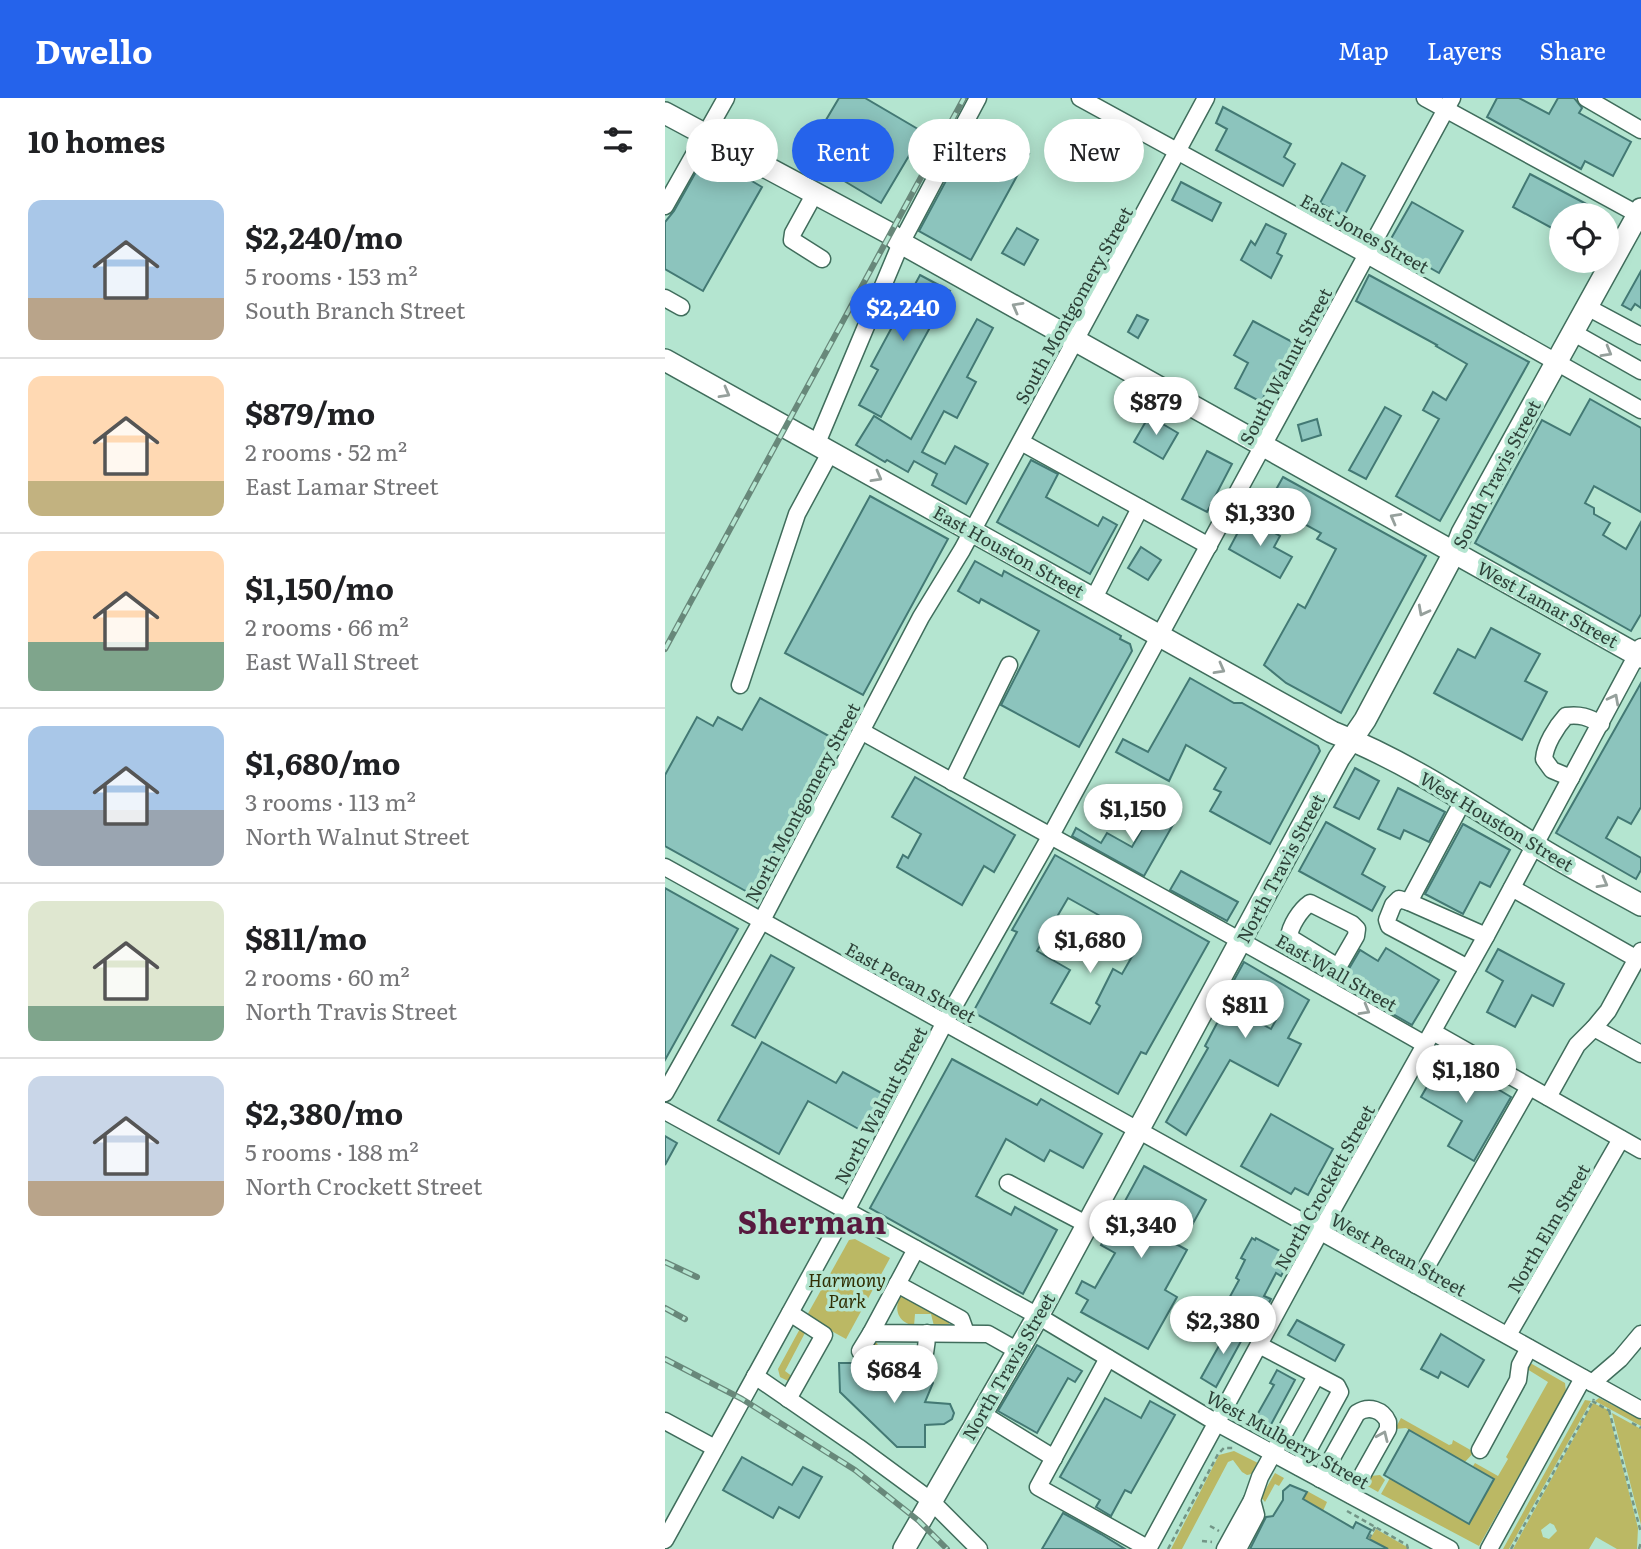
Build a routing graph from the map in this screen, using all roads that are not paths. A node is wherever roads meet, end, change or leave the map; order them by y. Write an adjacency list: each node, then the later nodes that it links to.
1 (726, 98): 9 (street)
2 (978, 98): 18 (street)
3 (1080, 98): 12 (street, East Jones Street)
4 (1206, 98): 12 (street, South Montgomery Street)
5 (1425, 98): 7 (street)
6 (1586, 98): 11 (street)
7 (1449, 104): 17 (street); 19 (street, South Walnut Street)
8 (665, 113): 10 (main road, West Lamar Street)
9 (713, 119)
10 (686, 124)
11 (1641, 130)
12 (1178, 152): 19 (street, East Jones Street); 26 (street, South Montgomery Street)
13 (686, 167): 16 (street)
14 (778, 173): 15 (main road, West Lamar Street)
15 (815, 193): 18 (main road, West Lamar Street); 20 (street)
16 (665, 206)
17 (1640, 213): 23 (main road, South Travis Street)
18 (901, 243): 26 (main road, West Lamar Street, one-way to 18); 33 (street)
19 (1367, 255): 28 (street, East Jones Street); 32 (street, South Walnut Street)
20 (822, 259)
21 (665, 298): 22 (street)
22 (681, 307)
23 (1587, 307): 24 (main road, South Travis Street); 25 (street)
24 (1574, 333): 28 (main road, South Travis Street); 29 (street, one-way to 29)
25 (1641, 336)
26 (1076, 340): 31 (street, South Montgomery Street); 32 (main road, West Lamar Street)
27 (665, 360): 33 (main road, East Houston Street, one-way to 33)
28 (1558, 362): 30 (street, East Jones Street); 37 (main road, South Travis Street)
29 (1641, 371)
30 (1641, 410)
31 (1021, 442): 34 (street); 35 (street, South Montgomery Street)
32 (1265, 445): 36 (street, South Walnut Street); 37 (main road, West Lamar Street, one-way to 32)
33 (824, 447): 35 (main road, East Houston Street, one-way to 35); 42 (street)
34 (1140, 508): 36 (street); 38 (street)
35 (972, 530): 38 (main road, East Houston Street); 44 (street, North Montgomery Street)
36 (1209, 546): 39 (street, South Walnut Street)
37 (1455, 551): 40 (main road, West Lamar Street); 45 (main road, South Travis Street, one-way to 45)
38 (1094, 598): 39 (main road, East Houston Street)
39 (1160, 635): 45 (main road, East Houston Street, one-way to 45); 49 (street, South Walnut Street)
40 (1640, 653): 43 (street, North Crockett Street, one-way to 40)
41 (1009, 665): 47 (street)
42 (740, 685)
43 (1601, 724): 46 (street, North Crockett Street); 46 (street)
44 (861, 731): 47 (street, East Wall Street); 55 (street, North Montgomery Street)
45 (1353, 740): 48 (main road, West Houston Street); 57 (main road, North Travis Street)
46 (1571, 779): 50 (street, North Crockett Street)
47 (952, 782): 49 (street, East Wall Street)
48 (1464, 799): 50 (main road, West Houston Street); 53 (street)
49 (1050, 837): 57 (street, East Wall Street); 62 (street, North Walnut Street)
50 (1535, 845): 52 (street, North Crockett Street); 54 (main road, West Houston Street, one-way to 54)
51 (665, 867): 55 (street, East Pecan Street)
52 (1512, 888): 56 (street, North Crockett Street); 58 (street)
53 (1409, 902): 56 (street); 60 (street)
54 (1641, 905)
55 (761, 922): 62 (street, East Pecan Street); 67 (street, North Montgomery Street)
56 (1486, 936): 60 (street, North Crockett Street)
57 (1242, 940): 61 (street, East Wall Street); 70 (main road, North Travis Street)
58 (1639, 955): 63 (street)
59 (1338, 967): 61 (street)
60 (1468, 968): 64 (street, North Crockett Street)
61 (1326, 988): 64 (street, East Wall Street, one-way to 64)
62 (945, 1022): 70 (street, East Pecan Street); 74 (street, North Walnut Street)
63 (1594, 1028): 65 (street); 68 (street)
64 (1430, 1039): 66 (street, East Wall Street); 76 (street, North Crockett Street)
65 (1641, 1054)
66 (1529, 1087): 68 (street, East Wall Street); 79 (street)
67 (665, 1093)
68 (1548, 1097): 71 (street, East Wall Street)
69 (665, 1111): 74 (street, West Mulberry Street)
70 (1139, 1130): 75 (main road, North Travis Street); 76 (street, West Pecan Street)
71 (1621, 1139): 72 (street, East Wall Street); 86 (street, North Elm Street)
72 (1641, 1150)
73 (1008, 1183): 75 (street)
74 (846, 1211): 77 (street, West Mulberry Street); 80 (street, North Walnut Street)
75 (1088, 1225): 81 (main road, North Travis Street)
76 (1320, 1232): 79 (street, West Pecan Street); 87 (street, North Crockett Street)
77 (916, 1250): 78 (street); 81 (street, West Mulberry Street)
78 (897, 1284): 82 (street); 84 (street)
79 (1416, 1285): 86 (street, West Pecan Street)
80 (790, 1312): 91 (street, North Walnut Street); 94 (street)
81 (1038, 1316): 89 (main road, North Travis Street); 90 (street, West Mulberry Street)
82 (871, 1333): 83 (street); 83 (street)
83 (927, 1333): 84 (street)
84 (966, 1333): 89 (street)
85 (1641, 1334): 93 (street)
86 (1508, 1335): 88 (street, West Pecan Street)
87 (1259, 1345): 92 (street); 98 (street, North Crockett Street)
88 (1529, 1348): 93 (street, West Pecan Street); 102 (street)
89 (1017, 1351): 96 (main road, North Travis Street)
90 (1108, 1358): 98 (street, West Mulberry Street); 104 (street)
91 (755, 1376): 94 (street); 101 (street, North Walnut Street)
92 (1316, 1376): 99 (street); 100 (street)
93 (1592, 1382): 95 (street, West Pecan Street); 117 (street)
94 (788, 1399): 107 (street)
95 (1641, 1410)
96 (981, 1413): 104 (street); 107 (main road, North Travis Street)
97 (665, 1421): 101 (street)
98 (1217, 1423): 103 (street, West Mulberry Street); 113 (street, North Crockett Street)
99 (1286, 1430): 100 (street); 103 (street)
100 (1314, 1440): 105 (street)
101 (715, 1448): 110 (street, North Walnut Street)
102 (1480, 1450)
103 (1273, 1454): 105 (street, West Mulberry Street); 108 (street)
104 (1054, 1458): 113 (street)
105 (1299, 1467): 106 (street, West Mulberry Street)
106 (1320, 1479): 109 (street, West Mulberry Street); 109 (street, one-way to 106)
107 (930, 1500): 111 (main road, North Travis Street); 112 (street)
108 (1252, 1500): 114 (street); 115 (street)
109 (1347, 1502): 116 (street, West Mulberry Street)
110 (665, 1540)
111 (904, 1549)
112 (979, 1549)
113 (1148, 1549)
114 (1225, 1549)
115 (1238, 1549)
116 (1450, 1549)
117 (1489, 1549)

